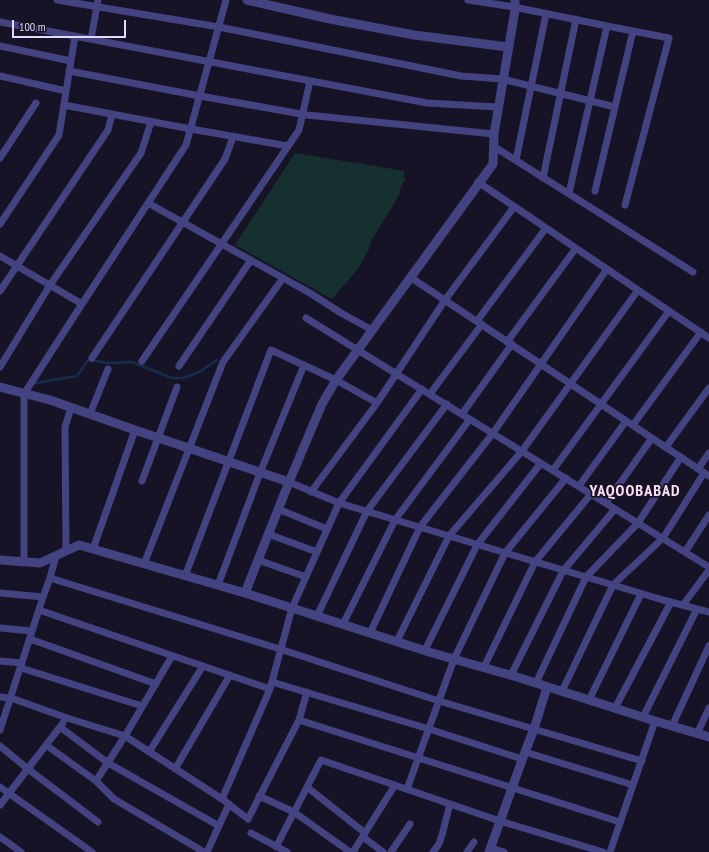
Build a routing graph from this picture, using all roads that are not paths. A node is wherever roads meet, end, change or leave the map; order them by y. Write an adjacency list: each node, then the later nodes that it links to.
1 (57, 0): 6 (street)
2 (226, 0): 12 (street)
3 (246, 0): 5 (street)
4 (468, 0): 7 (street)
5 (267, 2): 17 (street)
6 (98, 3): 12 (street); 15 (street)
7 (515, 3): 8 (street); 17 (street)
8 (546, 14): 9 (street); 24 (street)
9 (576, 20): 11 (street); 26 (street)
10 (0, 22): 14 (street)
11 (607, 26): 13 (street); 28 (street)
12 (219, 28): 19 (street); 23 (street)
13 (633, 31): 32 (street); 48 (street)
14 (75, 36): 15 (street); 18 (street)
15 (91, 39): 19 (street)
16 (0, 46): 18 (street)
17 (508, 47): 23 (street)
18 (71, 60): 20 (street)
19 (210, 62): 22 (street); 27 (street)
20 (69, 71): 25 (street); 27 (street)
21 (0, 76): 25 (street)
22 (310, 80): 31 (street); 34 (street)
23 (502, 80): 24 (street); 31 (street)
24 (531, 86): 26 (street); 42 (street)
25 (66, 91): 30 (street)
26 (561, 94): 28 (street); 43 (street)
27 (200, 96): 34 (street); 36 (street)
28 (590, 101): 32 (street); 46 (street)
29 (36, 103): 41 (street)
30 (64, 105): 33 (street); 51 (street)
31 (498, 107): 37 (street)
32 (615, 107): 45 (street)
33 (112, 114): 35 (street); 57 (street)
34 (302, 114): 37 (street); 39 (street)
35 (151, 122): 36 (street); 62 (street)
36 (191, 129): 38 (street); 47 (street)
37 (494, 134): 40 (street)
38 (233, 137): 39 (street); 50 (street)
39 (288, 146): 53 (street)
40 (493, 146): 42 (street); 44 (street)
41 (0, 158)
42 (516, 160): 43 (street)
43 (544, 178): 46 (street)
44 (478, 182): 49 (street); 60 (street)
45 (595, 191)
46 (569, 193): 59 (street)
47 (148, 203): 50 (street); 66 (street)
48 (626, 205)
49 (514, 207): 52 (street); 65 (street)
50 (182, 222): 53 (street); 75 (street)
51 (0, 224)
52 (546, 228): 54 (street); 69 (street)
53 (222, 244): 56 (street); 76 (street)
54 (576, 248): 58 (street); 73 (street)
55 (0, 256): 57 (street)
56 (251, 260): 61 (street); 79 (street)
57 (16, 265): 62 (street); 64 (street)
58 (607, 269): 63 (street); 77 (street)
59 (693, 272)
60 (410, 277): 65 (street); 70 (street)
61 (283, 278): 70 (street); 105 (street)
62 (50, 285): 66 (street); 80 (street)
63 (638, 290): 67 (street); 84 (street)
64 (0, 291)
65 (445, 300): 69 (street); 82 (street)
66 (82, 304): 89 (street)
67 (669, 311): 71 (street); 93 (street)
68 (306, 318): 74 (street)
69 (479, 323): 73 (street); 90 (street)
70 (372, 330): 74 (street)
71 (701, 332): 72 (street); 99 (street)
72 (709, 338)
73 (510, 343): 77 (street); 96 (street)
74 (358, 350): 82 (street); 83 (street)
75 (92, 358)
76 (142, 360)
77 (541, 364): 84 (street); 101 (street)
78 (304, 365): 83 (street); 109 (street); 112 (street)
79 (179, 366)
80 (0, 367)
81 (108, 369): 95 (street)
82 (397, 373): 88 (street); 91 (street)
83 (336, 380): 91 (street); 116 (street)
84 (570, 384): 93 (street); 106 (street)
85 (0, 387): 89 (street)
86 (177, 387): 102 (street)
87 (709, 388): 104 (street)
88 (422, 389): 90 (street); 120 (street)
89 (24, 394): 94 (street); 142 (street)
90 (430, 394): 92 (street)
91 (377, 403): 118 (street)
92 (447, 404): 96 (street); 124 (street)
93 (601, 404): 98 (street); 111 (street)
94 (71, 408): 95 (street); 135 (street)
95 (90, 414): 100 (street)
96 (462, 414): 97 (street)
97 (470, 419): 101 (street); 126 (street)
98 (626, 421): 99 (street); 117 (street)
99 (633, 425): 103 (street)
100 (135, 430): 102 (street); 134 (street)
101 (493, 433): 106 (street); 128 (street)
102 (158, 438): 105 (street); 115 (street)
103 (652, 438): 104 (street); 121 (street)
104 (666, 447): 108 (street)
105 (189, 448): 109 (street); 144 (street)
106 (522, 450): 110 (street); 131 (street)
107 (709, 453): 113 (street)
108 (681, 457): 113 (street); 127 (street)
109 (228, 462): 112 (street); 147 (street)
110 (541, 463): 111 (street); 133 (street)
111 (553, 470): 114 (street)
112 (260, 473): 116 (street); 152 (street)
113 (704, 473): 132 (street)
114 (566, 478): 117 (street); 138 (street)
115 (142, 481)
116 (289, 482): 118 (street); 122 (street)
117 (579, 486): 119 (street)
118 (312, 492): 120 (street)
119 (591, 494): 121 (street); 143 (street)
120 (339, 503): 124 (street); 129 (street)
121 (606, 503): 123 (street)
122 (278, 509): 129 (street); 130 (street)
123 (615, 509): 127 (street); 146 (street)
124 (367, 511): 126 (street); 163 (street)
125 (709, 515): 137 (street)
126 (395, 520): 128 (street); 164 (street)
127 (638, 523): 132 (street); 149 (street)
128 (420, 527): 131 (street); 167 (street)
129 (327, 529): 136 (street)
130 (268, 534): 136 (street); 141 (street)
131 (449, 536): 133 (street); 169 (street)
132 (663, 538): 137 (street); 151 (street)
133 (477, 545): 138 (street); 172 (street)
134 (93, 549): 135 (street); 144 (street)
135 (66, 552): 139 (street)
136 (317, 552): 148 (street)
137 (685, 552): 145 (street)
138 (505, 553): 143 (street); 174 (street)
139 (56, 556): 142 (street); 150 (street)
140 (0, 560): 142 (street)
141 (258, 560): 148 (street); 153 (street)
142 (24, 562)
143 (535, 562): 146 (street); 178 (street)
144 (144, 564): 147 (street)
145 (709, 569): 158 (street)
146 (563, 571): 149 (street); 180 (street)
147 (185, 576): 152 (street)
148 (306, 577): 159 (street)
149 (586, 577): 151 (street); 181 (street)
150 (50, 578): 156 (street); 171 (street)
151 (613, 585): 155 (street); 185 (street)
152 (218, 586): 153 (street)
153 (245, 593): 159 (street)
154 (0, 594): 156 (street)
155 (641, 594): 157 (street); 189 (street)
156 (43, 597): 161 (street)
157 (671, 602): 158 (street); 192 (street)
158 (683, 605): 160 (street)
159 (292, 608): 163 (street); 171 (street)
160 (697, 609): 162 (street); 194 (street)
161 (39, 610): 166 (street); 173 (street)
162 (709, 612)
163 (317, 616): 164 (street)
164 (344, 624): 167 (street)
165 (0, 628): 166 (street)
166 (32, 631): 168 (street)
167 (370, 633): 169 (street)
168 (30, 639): 176 (street); 182 (street)
169 (397, 641): 172 (street)
170 (709, 646): 198 (street)
171 (280, 649): 183 (street); 190 (street)
172 (425, 650): 174 (street)
173 (172, 656): 177 (street); 182 (street)
174 (454, 659): 178 (street); 190 (street)
175 (0, 661): 176 (street)
176 (21, 665): 188 (street); 191 (street)
177 (203, 666): 179 (street); 208 (street)
178 (484, 667): 180 (street)
179 (230, 675): 183 (street); 214 (street)
180 (512, 675): 181 (street)
181 (536, 683): 184 (street)
182 (156, 684): 191 (street)
183 (271, 685): 186 (street); 224 (street)
184 (547, 687): 185 (street); 201 (street)
185 (562, 691): 189 (street)
186 (307, 692): 196 (street); 200 (street)
187 (0, 697): 188 (street)
188 (11, 698): 195 (street); 202 (street)
189 (589, 700): 192 (street)
190 (439, 701): 200 (street); 201 (street)
191 (142, 706): 204 (street)
192 (615, 708): 194 (street)
193 (709, 708): 203 (street)
194 (643, 717): 197 (street)
195 (67, 718): 199 (street); 204 (street)
196 (299, 720): 210 (street); 223 (street)
197 (655, 721): 198 (street); 211 (street)
198 (672, 726): 203 (street)
199 (60, 727): 206 (street); 212 (street)
200 (429, 729): 209 (street); 210 (street)
201 (534, 729): 209 (street); 211 (street)
202 (0, 730)
203 (697, 734): 205 (street)
204 (125, 736): 208 (street); 212 (street)
205 (709, 737)
206 (46, 745): 213 (street); 215 (street)
207 (0, 746): 213 (street)
208 (149, 752): 214 (street)
209 (523, 755): 217 (street); 220 (street)
210 (418, 758): 220 (street); 221 (street)
211 (642, 761): 217 (street)
212 (108, 763): 215 (street); 233 (street)
213 (28, 769): 222 (street); 229 (street)
214 (175, 769): 224 (street)
215 (96, 781): 242 (street)
216 (395, 785): 219 (street); 221 (street); 235 (street)
217 (633, 785): 231 (street)
218 (0, 787): 222 (street)
219 (307, 787): 228 (street); 235 (street)
220 (512, 788): 230 (street); 231 (street)
221 (407, 789): 226 (street)
222 (9, 794): 227 (street); 241 (street)
223 (259, 796): 225 (street); 228 (street)
224 (222, 799): 225 (street)
225 (229, 804): 233 (street)
226 (450, 804): 230 (street); 249 (street)
227 (0, 805)
228 (294, 812): 238 (street); 245 (street)
229 (98, 822)
230 (500, 822): 239 (street); 252 (street)
231 (620, 822): 253 (street)
232 (410, 824): 248 (street)
233 (219, 826): 243 (street)
234 (251, 833): 238 (street)
235 (364, 835): 246 (street); 247 (street)
236 (0, 837): 240 (street)
237 (474, 842): 250 (street)
238 (276, 847): 244 (street)
239 (490, 850): 251 (street)
240 (21, 852)
241 (92, 852)
242 (204, 852)
243 (207, 852)
244 (287, 852)
245 (350, 852)
246 (353, 852)
247 (383, 852)
248 (391, 852)
249 (433, 852)
250 (467, 852)
251 (504, 852)
252 (603, 852)
253 (610, 852)

